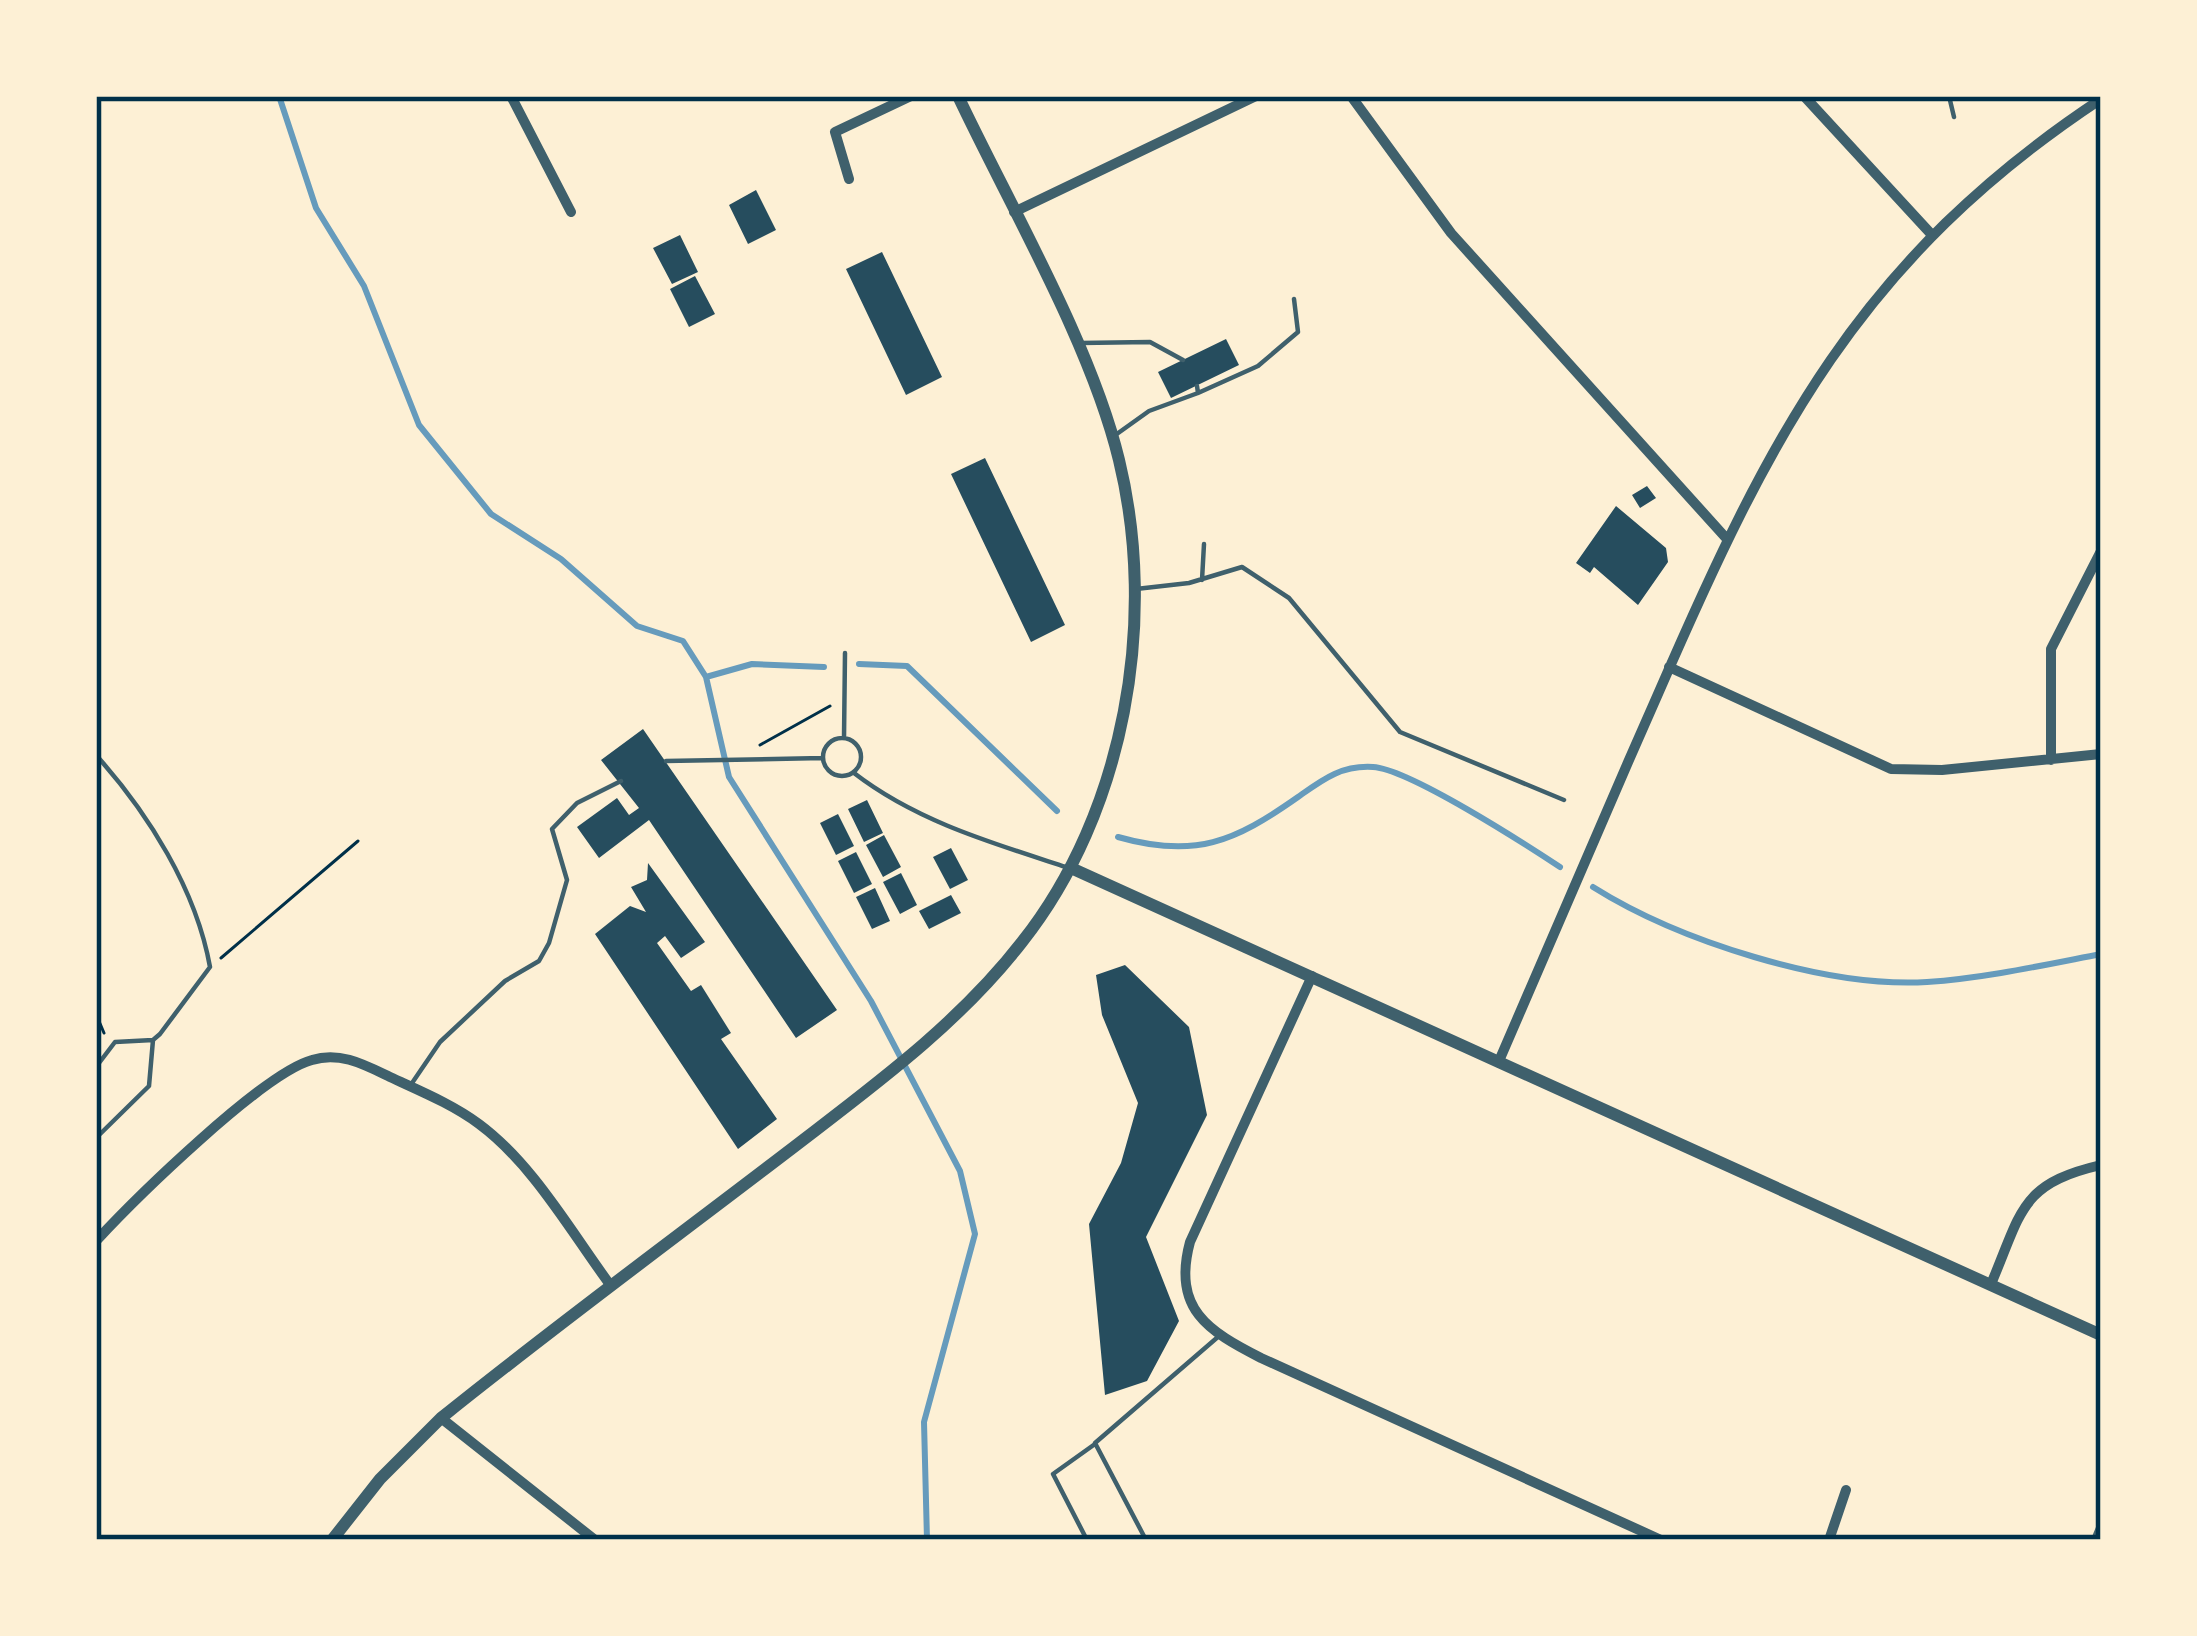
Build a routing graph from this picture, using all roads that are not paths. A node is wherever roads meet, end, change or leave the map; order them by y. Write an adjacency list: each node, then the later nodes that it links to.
1 (512, 96): 11 (street)
2 (911, 96): 10 (street)
3 (958, 96): 12 (street)
4 (1256, 96): 12 (street)
5 (1351, 96): 18 (street)
6 (1804, 96): 13 (street)
7 (1949, 96): 9 (lane)
8 (2101, 99): 13 (street)
9 (1954, 117)
10 (849, 179)
11 (571, 212)
12 (1014, 212): 15 (street)
13 (1932, 235): 18 (street)
14 (1294, 299): 17 (lane)
15 (1074, 344): 16 (lane); 17 (street)
16 (1183, 360)
17 (1112, 437): 22 (street)
18 (1726, 538): 24 (street)
19 (1204, 544): 21 (lane)
20 (2101, 551): 29 (street)
21 (1202, 580): 22 (lane); 33 (lane)
22 (1136, 589): 34 (street)
23 (845, 653): 25 (lane)
24 (1670, 667): 29 (street); 37 (street)
25 (844, 738): 28 (lane); 31 (lane)
26 (2101, 754): 29 (street)
27 (96, 755): 36 (lane)
28 (823, 758): 30 (lane); 31 (lane)
29 (2051, 760)
30 (666, 761)
31 (854, 773): 34 (lane)
32 (621, 782): 39 (lane)
33 (1564, 800)
34 (1071, 868): 35 (street); 44 (street)
35 (1312, 976): 37 (street); 46 (street)
36 (153, 1040): 38 (lane); 40 (lane)
37 (1498, 1061): 43 (street)
38 (96, 1066)
39 (410, 1087): 42 (street); 44 (street)
40 (96, 1138)
41 (2101, 1165): 43 (street)
42 (96, 1241)
43 (1991, 1284): 45 (street)
44 (611, 1286): 47 (street)
45 (2101, 1335)
46 (1219, 1336): 48 (lane); 55 (street)
47 (441, 1418): 51 (street); 52 (street)
48 (1095, 1444): 53 (lane); 54 (lane)
49 (1846, 1490): 56 (street)
50 (2101, 1528): 57 (street)
51 (332, 1540)
52 (595, 1540)
53 (1087, 1540)
54 (1146, 1540)
55 (1661, 1540)
56 (1828, 1540)
57 (2096, 1540)

